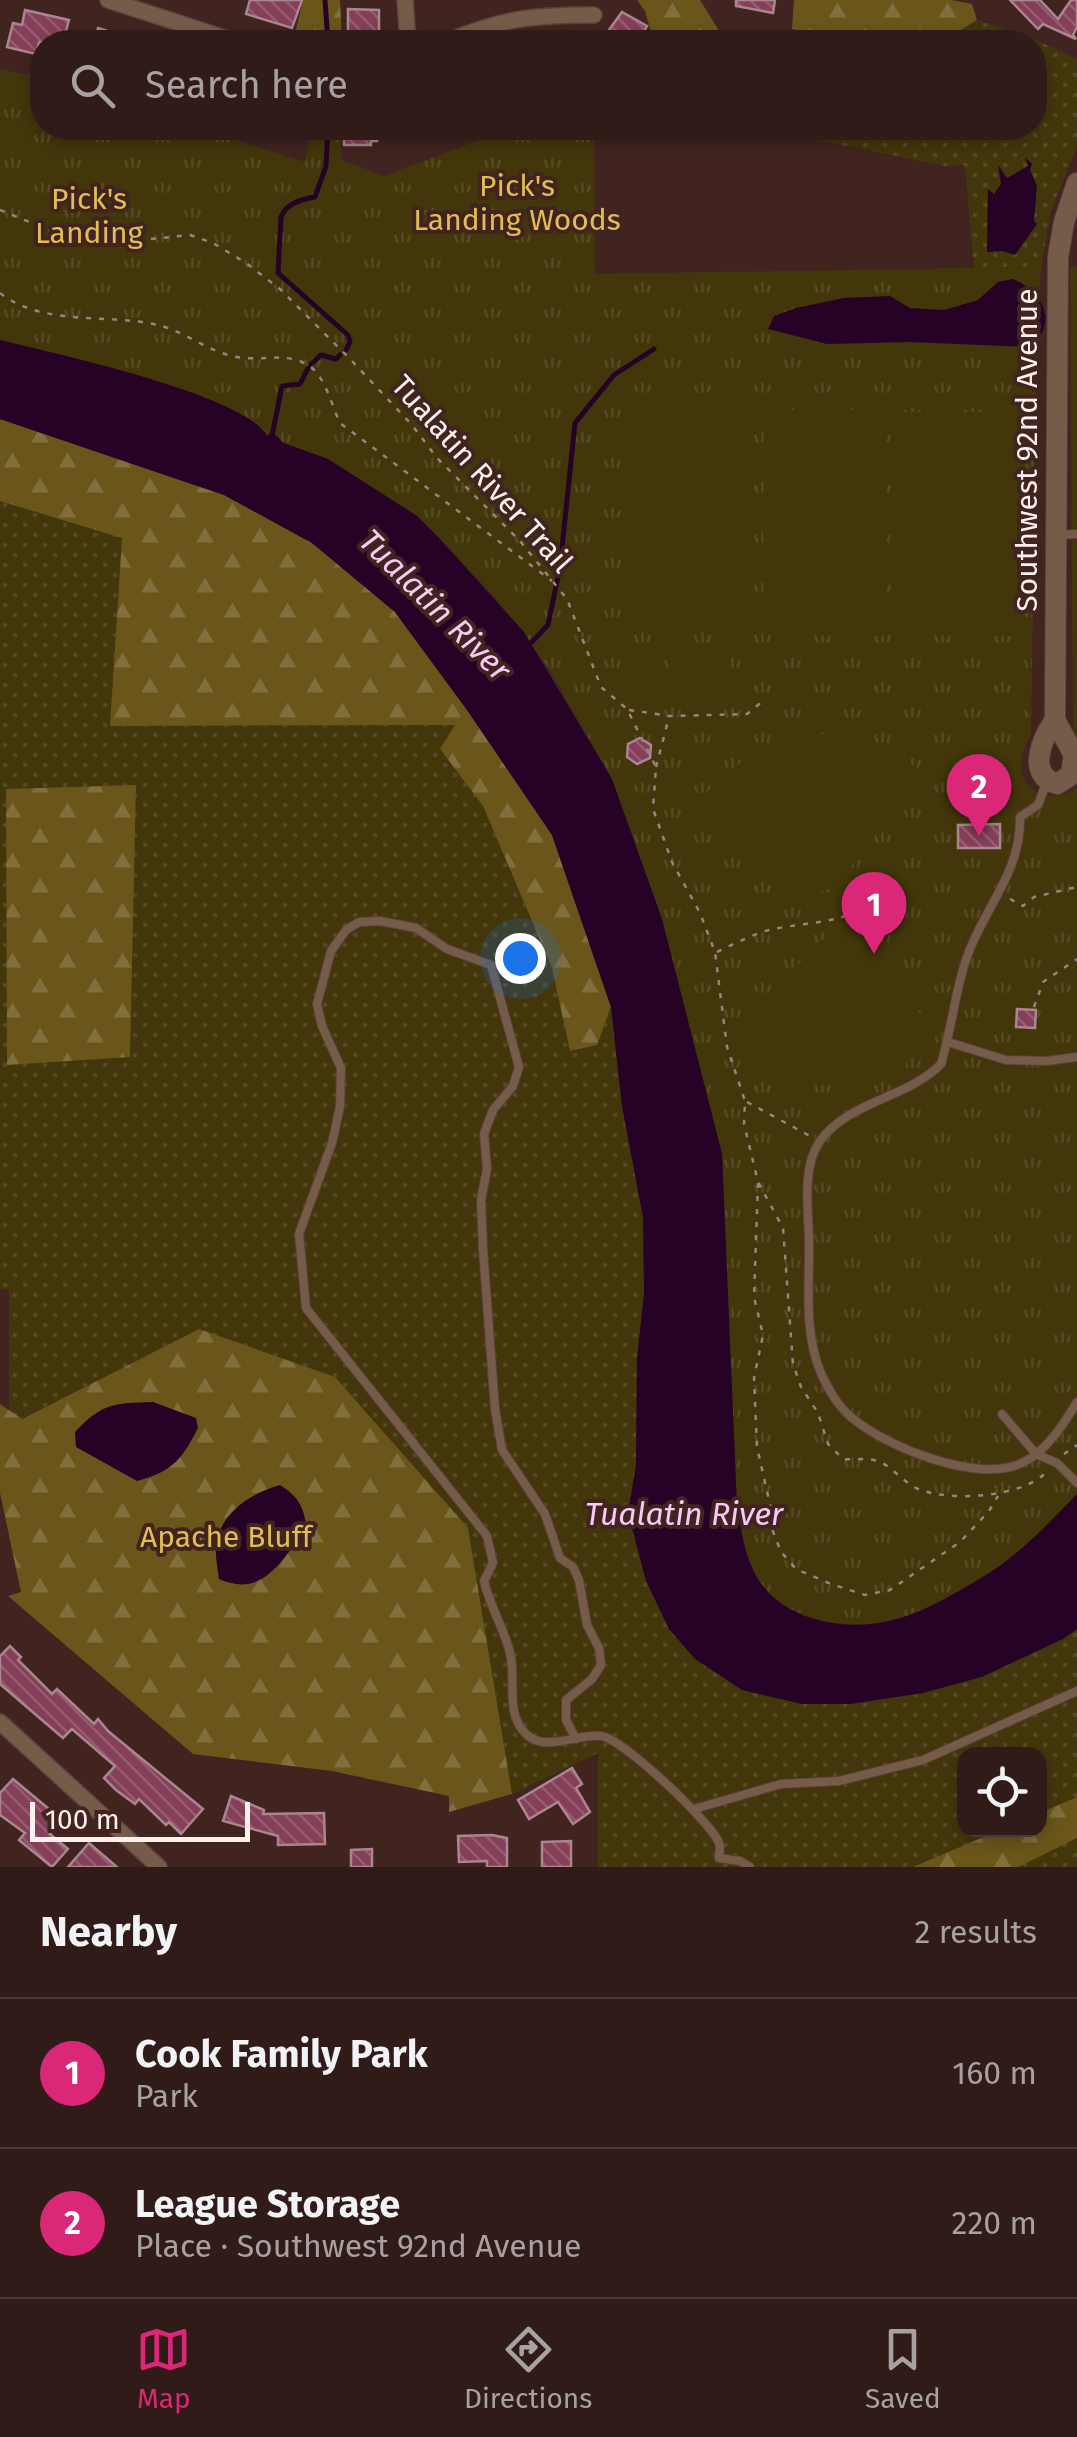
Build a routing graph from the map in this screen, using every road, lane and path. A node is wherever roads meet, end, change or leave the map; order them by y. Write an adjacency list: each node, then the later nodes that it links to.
1 (108, 0): 3 (street)
2 (405, 0): 6 (street)
3 (142, 5): 5 (street)
4 (594, 16): 7 (street)
5 (206, 30)
6 (407, 30)
7 (474, 30)
8 (1077, 183): 12 (street, Southwest 92nd Avenue)
9 (0, 210): 13 (path, Tualatin River Trail)
10 (0, 293): 13 (path)
11 (1077, 534): 12 (lane)
12 (1054, 535): 17 (street, Southwest 92nd Avenue)
13 (556, 584): 15 (path, Tualatin River Trail)
14 (763, 701): 16 (path)
15 (627, 709): 16 (path); 18 (path, Tualatin River Trail)
16 (670, 716): 18 (path)
17 (1055, 720): 19 (street, Southwest 92nd Avenue); 19 (street, Southwest 92nd Avenue)
18 (656, 767): 23 (path, Tualatin River Trail)
19 (1048, 781): 21 (lane)
20 (1077, 887): 21 (path)
21 (1000, 893): 26 (lane)
22 (904, 907): 23 (path)
23 (715, 952): 28 (path, Tualatin River Trail)
24 (1077, 960): 25 (path)
25 (1034, 1007)
26 (948, 1042): 27 (lane); 29 (lane)
27 (1077, 1057)
28 (745, 1101): 29 (path); 30 (path, Tualatin River Trail)
29 (820, 1141): 34 (lane)
30 (758, 1182): 37 (path, Tualatin River Trail); 37 (path)
31 (1077, 1402): 34 (lane)
32 (1002, 1414): 34 (lane)
33 (1077, 1445): 35 (path, Tualatin River Trail)
34 (1036, 1454): 35 (lane)
35 (1057, 1462): 36 (lane); 37 (path, Tualatin River Trail)
36 (1077, 1483)
37 (1000, 1492)
38 (1077, 1691): 41 (lane)
39 (0, 1722): 42 (street)
40 (576, 1739): 40 (lane); 41 (lane)
41 (694, 1809): 43 (lane)
42 (159, 1867)
43 (750, 1867)

